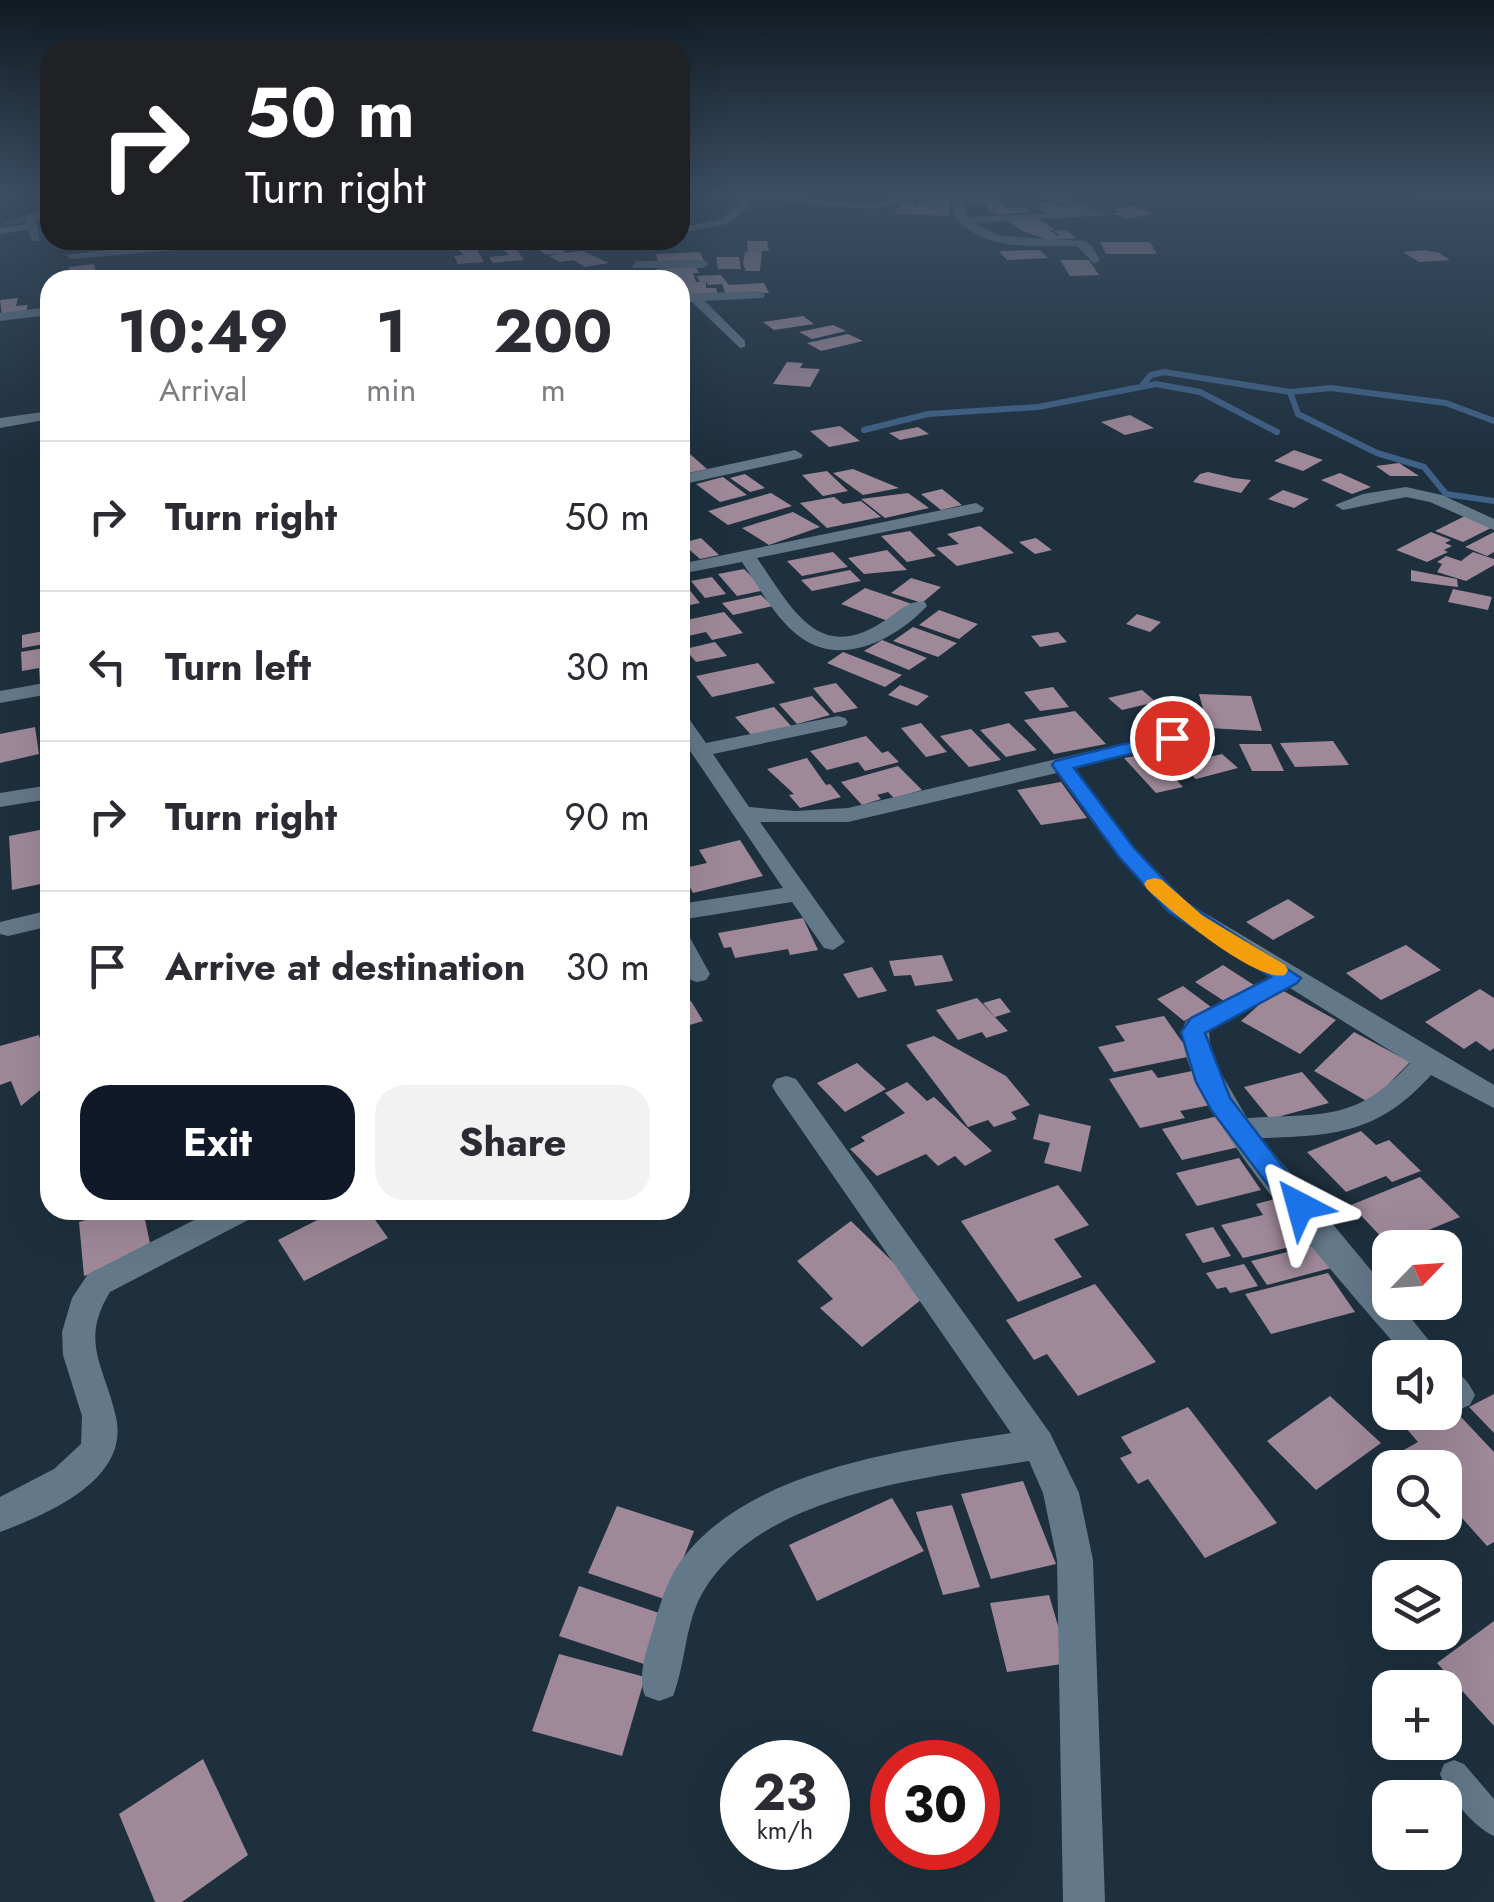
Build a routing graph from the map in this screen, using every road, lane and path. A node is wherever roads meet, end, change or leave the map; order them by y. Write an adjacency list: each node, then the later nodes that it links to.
1 (759, 295): 3 (street)
2 (690, 298): 3 (street)
3 (696, 298): 6 (street)
4 (40, 312): 5 (street)
5 (0, 317)
6 (740, 344)
7 (40, 416): 8 (street)
8 (0, 422)
9 (794, 456): 10 (street)
10 (690, 478)
11 (1343, 504): 13 (street)
12 (976, 508): 14 (street)
13 (1494, 525)
14 (746, 556): 15 (street); 16 (street)
15 (690, 567)
16 (918, 606)
17 (40, 690): 18 (street)
18 (0, 697)
19 (838, 722): 22 (street)
20 (690, 735): 22 (street)
21 (1172, 738): 23 (street)
22 (700, 750): 26 (street)
23 (1062, 765): 26 (street); 34 (street)
24 (40, 794): 25 (street)
25 (0, 800)
26 (742, 813): 27 (street)
27 (800, 893): 28 (street); 31 (street)
28 (690, 910)
29 (40, 920): 30 (street)
30 (8, 928)
31 (832, 942)
32 (690, 961): 33 (street)
33 (697, 974)
34 (1289, 978): 35 (street); 38 (street)
35 (1428, 1061): 37 (street); 38 (street)
36 (786, 1086): 41 (street)
37 (1494, 1098)
38 (1236, 1129): 40 (street)
39 (222, 1220): 42 (street)
40 (1412, 1340)
41 (1038, 1444): 43 (street); 46 (street)
42 (0, 1515)
43 (659, 1682)
44 (1454, 1774): 45 (lane)
45 (1494, 1821)
46 (1084, 1902)

